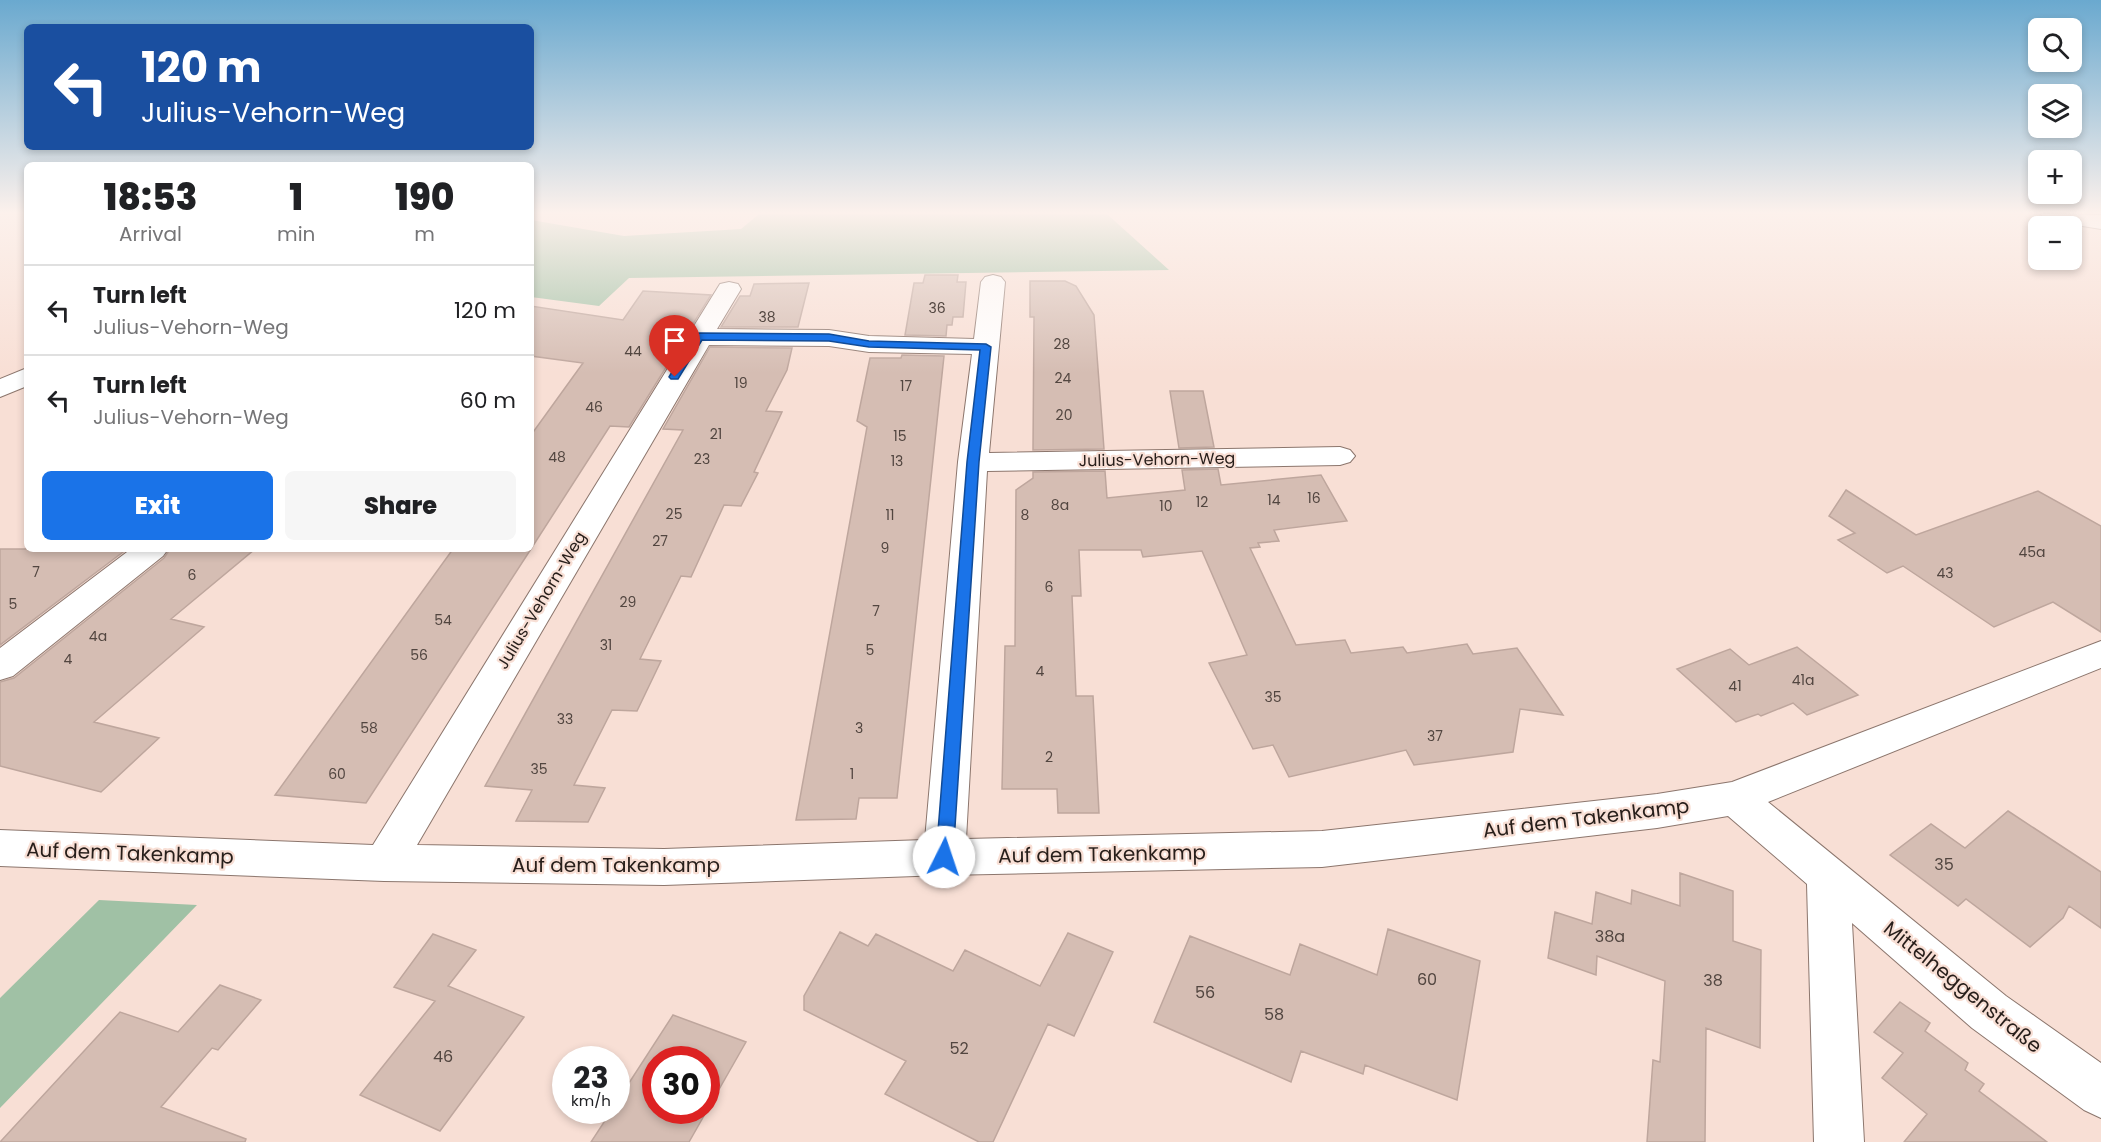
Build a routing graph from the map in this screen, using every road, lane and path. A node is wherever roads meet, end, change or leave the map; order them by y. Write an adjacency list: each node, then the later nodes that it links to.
1 (993, 282): 4 (main road)
2 (729, 289): 3 (main road, Julius-Vehorn-Weg)
3 (699, 336): 4 (main road); 15 (main road, Julius-Vehorn-Weg)
4 (986, 347): 8 (main road)
5 (24, 377): 6 (main road)
6 (0, 389)
7 (1340, 456): 8 (main road, Julius-Vehorn-Weg)
8 (973, 462): 14 (main road)
9 (148, 552): 11 (main road)
10 (2101, 654): 12 (main road, Auf dem Takenkamp)
11 (0, 667)
12 (1735, 798): 14 (main road, Auf dem Takenkamp); 16 (main road, Mittelheggenstraße)
13 (0, 848): 15 (main road, Auf dem Takenkamp)
14 (944, 857): 15 (main road, Auf dem Takenkamp)
15 (384, 864)
16 (1828, 877): 17 (main road, Mittelheggenstraße); 18 (main road)
17 (2101, 1093)
18 (1839, 1142)

